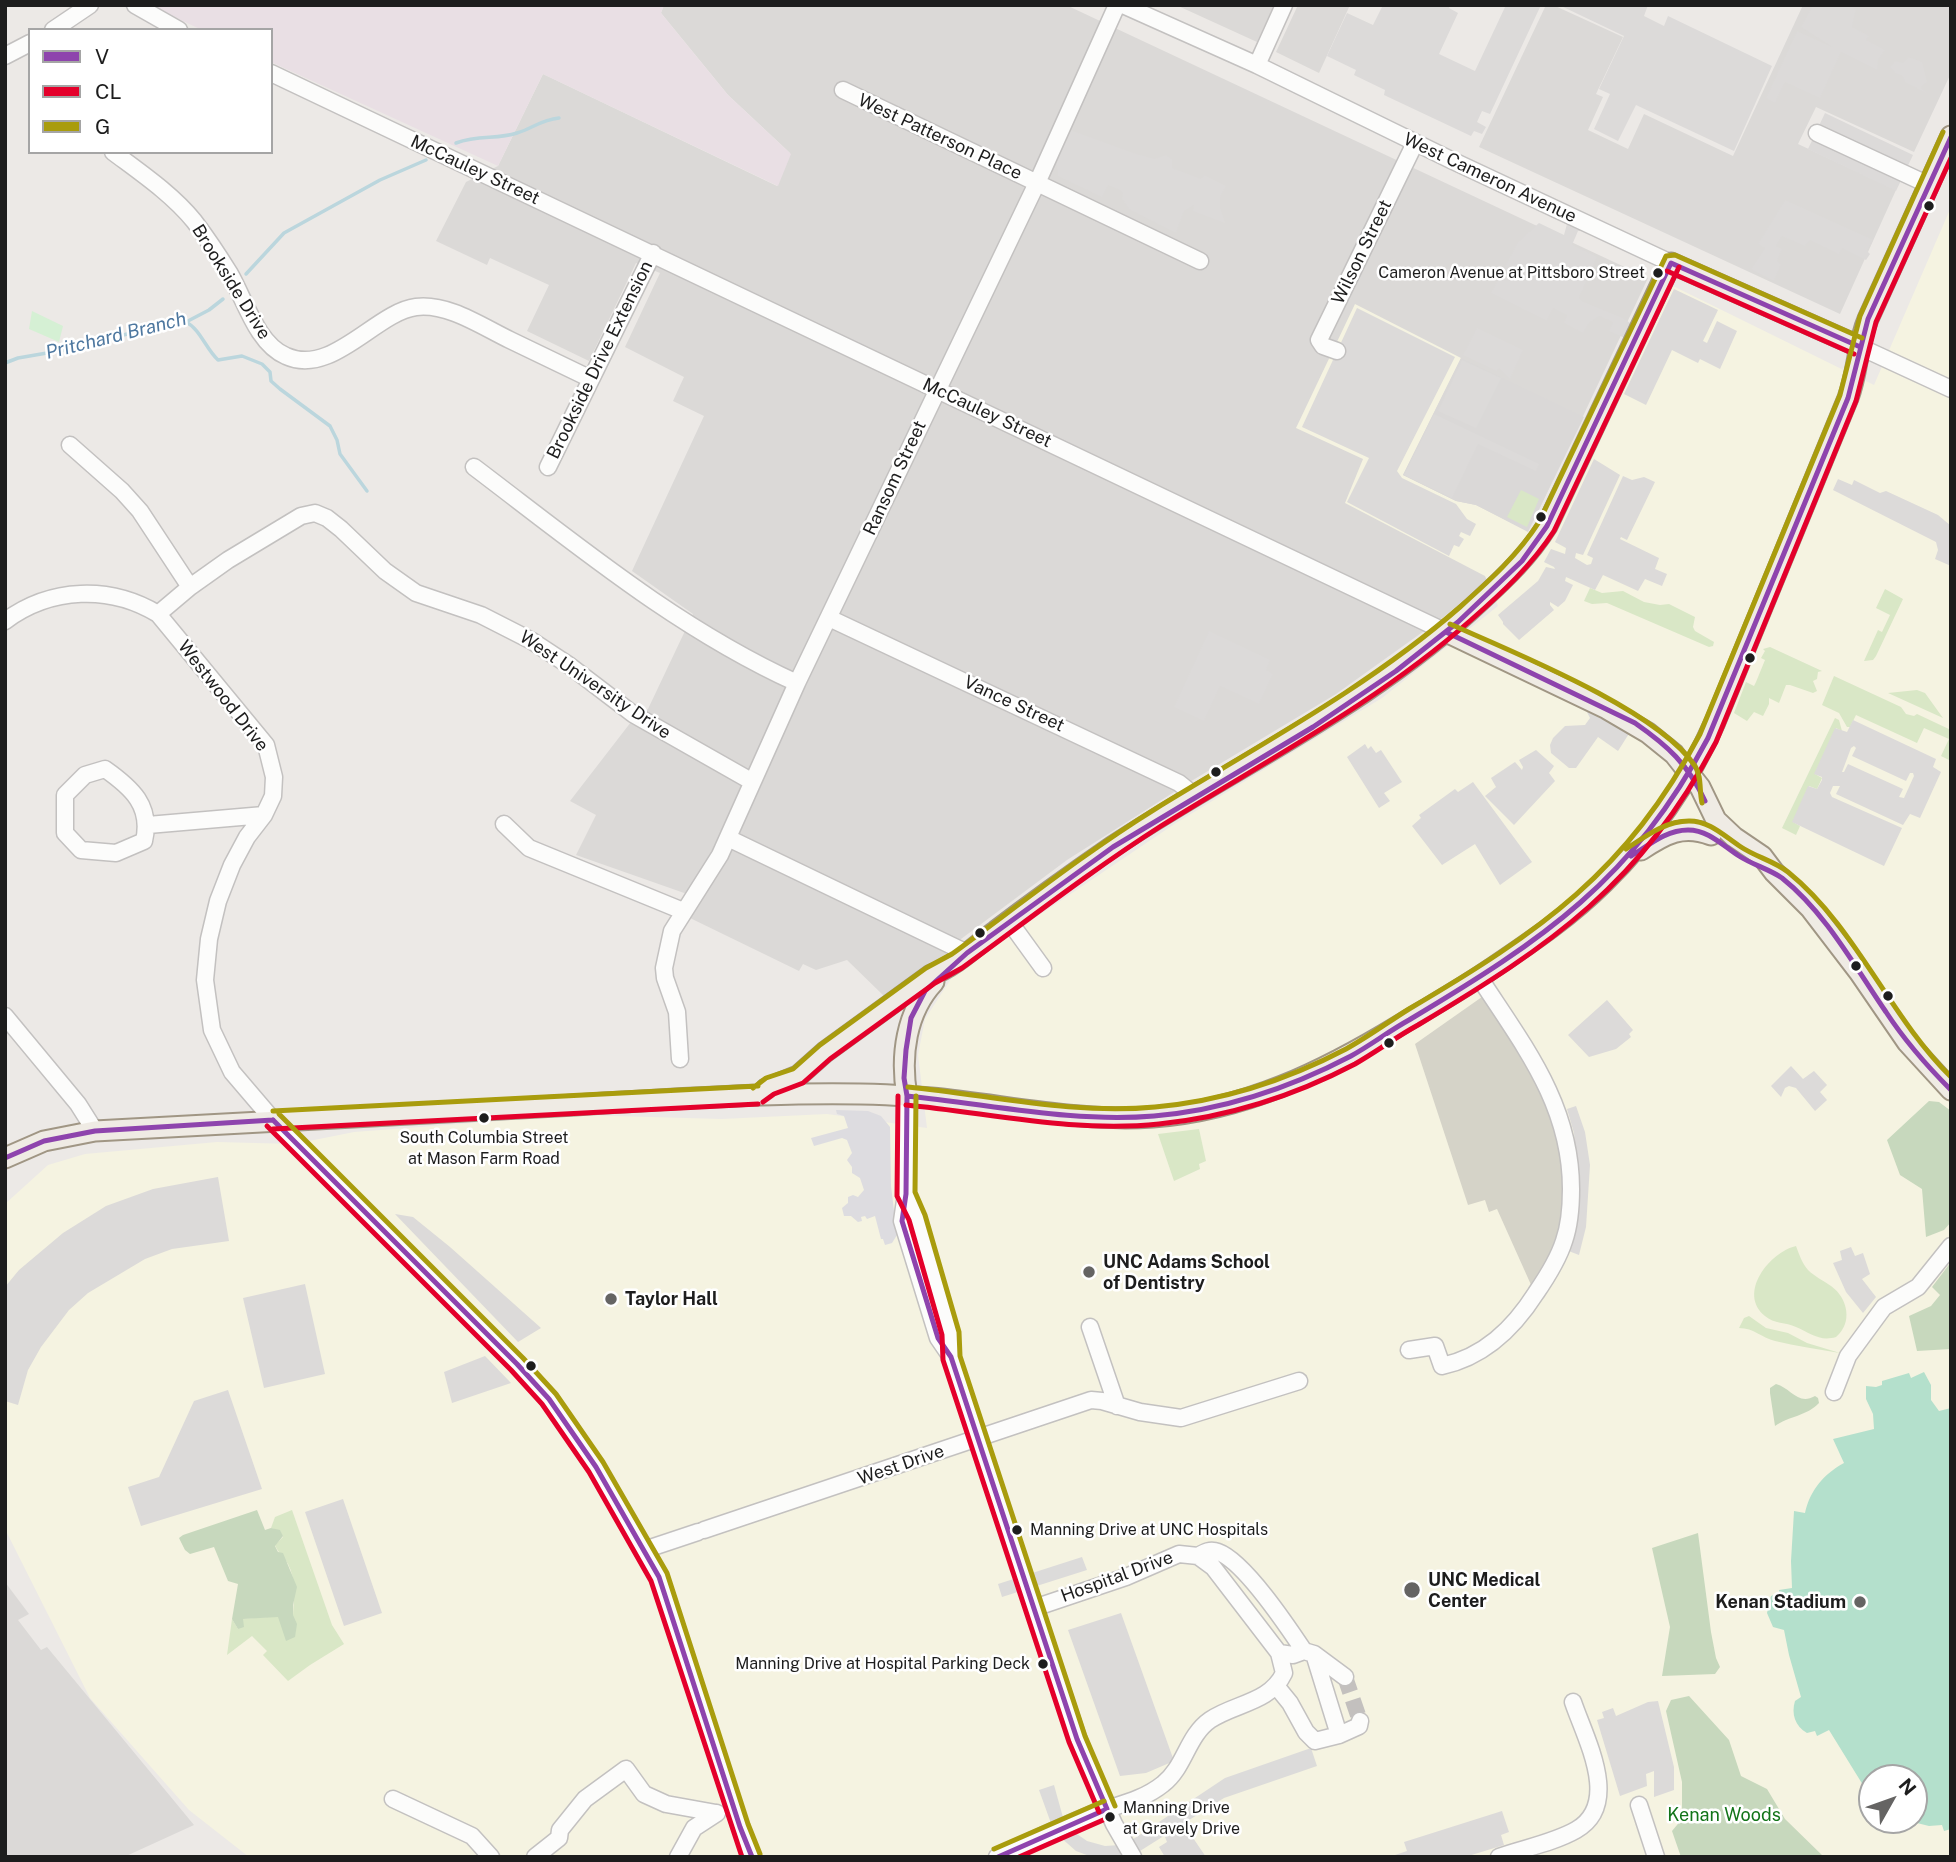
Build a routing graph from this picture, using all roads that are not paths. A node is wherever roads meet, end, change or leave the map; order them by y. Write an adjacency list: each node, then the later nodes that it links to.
1 (90, 5): 6 (street)
2 (135, 5): 7 (street)
3 (1117, 5): 17 (street, Ransom Street)
4 (1124, 5): 10 (street, West Cameron Avenue)
5 (1284, 5): 10 (street)
6 (56, 28)
7 (175, 28)
8 (28, 44): 9 (street)
9 (5, 56)
10 (1257, 65): 15 (street, West Cameron Avenue)
11 (273, 74): 19 (street, McCauley Street)
12 (843, 90): 17 (street, West Patterson Place)
13 (1817, 133): 18 (street)
14 (1951, 136): 18 (main road)
15 (1415, 143): 21 (street, West Cameron Avenue); 23 (street, Wilson Street)
16 (116, 154): 24 (street, Brookside Drive)
17 (1037, 183): 20 (street, West Patterson Place); 25 (street, Ransom Street)
18 (1929, 185): 22 (main road)
19 (653, 253): 24 (street, Brookside Drive Extension); 25 (street, McCauley Street)
20 (1200, 261)
21 (1671, 263): 22 (main road, West Cameron Avenue); 34 (main road)
22 (1858, 346): 26 (street); 36 (main road)
23 (1337, 351)
24 (592, 379): 29 (street, Brookside Drive Extension)
25 (937, 389): 32 (street, Ransom Street); 34 (street, McCauley Street)
26 (1951, 389)
27 (70, 445): 30 (street)
28 (474, 467): 35 (street)
29 (548, 467)
30 (190, 587): 31 (street, West University Drive); 37 (street, West University Drive)
31 (158, 614): 33 (street, Westwood Drive); 39 (street, Westwood Drive)
32 (829, 618): 35 (street, Ransom Street); 38 (street, Vance Street)
33 (5, 621)
34 (1446, 632): 36 (main road, McCauley Street); 38 (main road)
35 (797, 683): 37 (street, Ransom Street)
36 (1689, 773): 42 (main road); 44 (main road); 45 (main road, McCauley Street)
37 (751, 781): 43 (street, Ransom Street)
38 (1195, 796): 47 (main road)
39 (264, 815): 41 (street); 57 (street, Westwood Drive)
40 (503, 824): 46 (street)
41 (148, 825): 41 (street)
42 (1711, 835): 44 (main road); 45 (main road)
43 (728, 838): 46 (street, Ransom Street); 48 (street)
44 (1625, 860): 51 (main road)
45 (1774, 872): 54 (main road, McCauley Street)
46 (683, 911): 53 (street, Ransom Street)
47 (1009, 921): 48 (main road); 49 (street)
48 (967, 953): 50 (main road)
49 (1043, 968)
50 (947, 969): 55 (main road); 56 (main road)
51 (1479, 977): 56 (main road); 62 (street)
52 (5, 1016): 58 (street)
53 (680, 1059)
54 (1951, 1090)
55 (758, 1095): 56 (main road); 57 (main road)
56 (907, 1096): 66 (street)
57 (273, 1120): 58 (main road); 67 (street, Westwood Drive)
58 (95, 1131): 59 (main road)
59 (5, 1158)
60 (1951, 1247): 64 (street)
61 (1090, 1327): 65 (street)
62 (1409, 1349)
63 (1299, 1381): 65 (street, West Drive)
64 (1834, 1392)
65 (1116, 1406): 66 (street, West Drive)
66 (978, 1439): 67 (street, West Drive); 69 (street)
67 (644, 1550): 79 (street, Westwood Drive)
68 (1198, 1556): 69 (street, Hospital Drive); 70 (street); 71 (street, Hospital Drive)
69 (1034, 1608): 80 (street)
70 (1309, 1652): 71 (street); 72 (street); 76 (street)
71 (1279, 1653): 73 (street)
72 (1345, 1677)
73 (1277, 1687): 76 (street); 80 (street)
74 (1573, 1702): 88 (street)
75 (1360, 1721): 76 (street)
76 (1339, 1735)
77 (393, 1798): 82 (street)
78 (1639, 1805): 89 (street)
79 (733, 1806): 81 (street); 85 (street, Westwood Drive)
80 (1107, 1809): 86 (street); 87 (street)
81 (716, 1813): 83 (street); 84 (street)
82 (491, 1857)
83 (536, 1857)
84 (678, 1857)
85 (751, 1857)
86 (998, 1857)
87 (1133, 1857)
88 (1499, 1857)
89 (1656, 1857)

